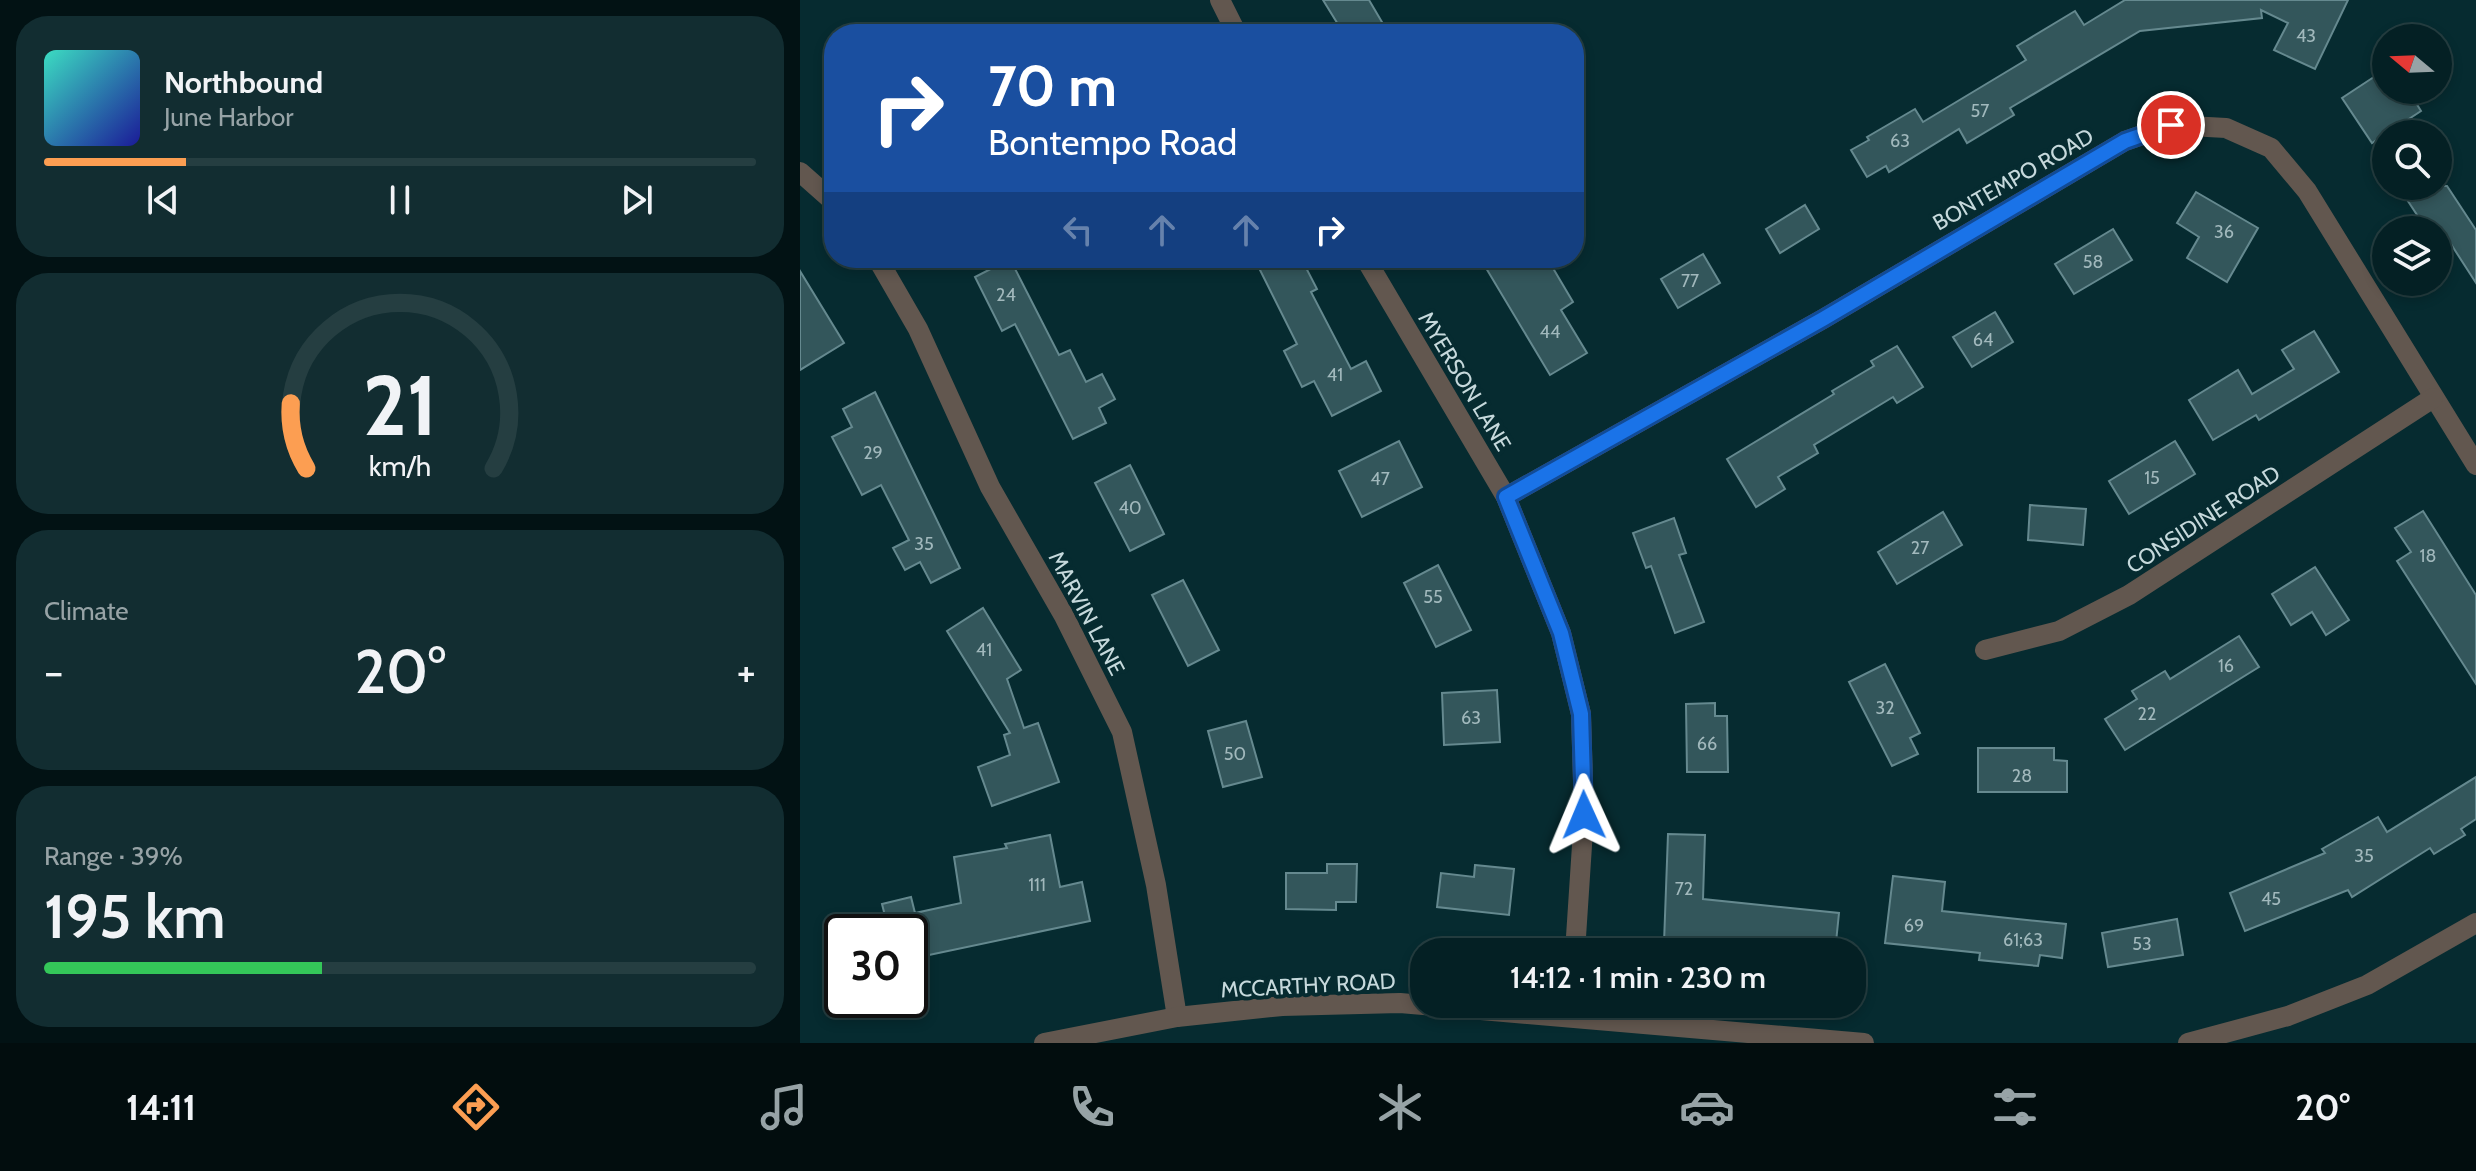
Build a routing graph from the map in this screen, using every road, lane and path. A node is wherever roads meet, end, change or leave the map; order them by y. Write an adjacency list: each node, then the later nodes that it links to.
1 (1220, 0): 2 (street)
2 (1232, 24)
3 (800, 172): 4 (street)
4 (824, 193)
5 (883, 268): 14 (street, MARVIN LANE)
6 (1371, 268): 9 (street, MYERSON LANE)
7 (2433, 398): 8 (street, BONTEMPO ROAD); 9 (street, BONTEMPO ROAD); 10 (street, CONSIDINE ROAD)
8 (2476, 465)
9 (1506, 497): 12 (street, MYERSON LANE)
10 (1985, 650)
11 (2476, 923): 18 (street)
12 (1576, 938)
13 (1410, 1003): 14 (street, MCCARTHY ROAD)
14 (1177, 1017): 16 (street, MCCARTHY ROAD)
15 (1636, 1018): 17 (street, MCCARTHY ROAD)
16 (1044, 1043)
17 (1864, 1043)
18 (2188, 1043)

